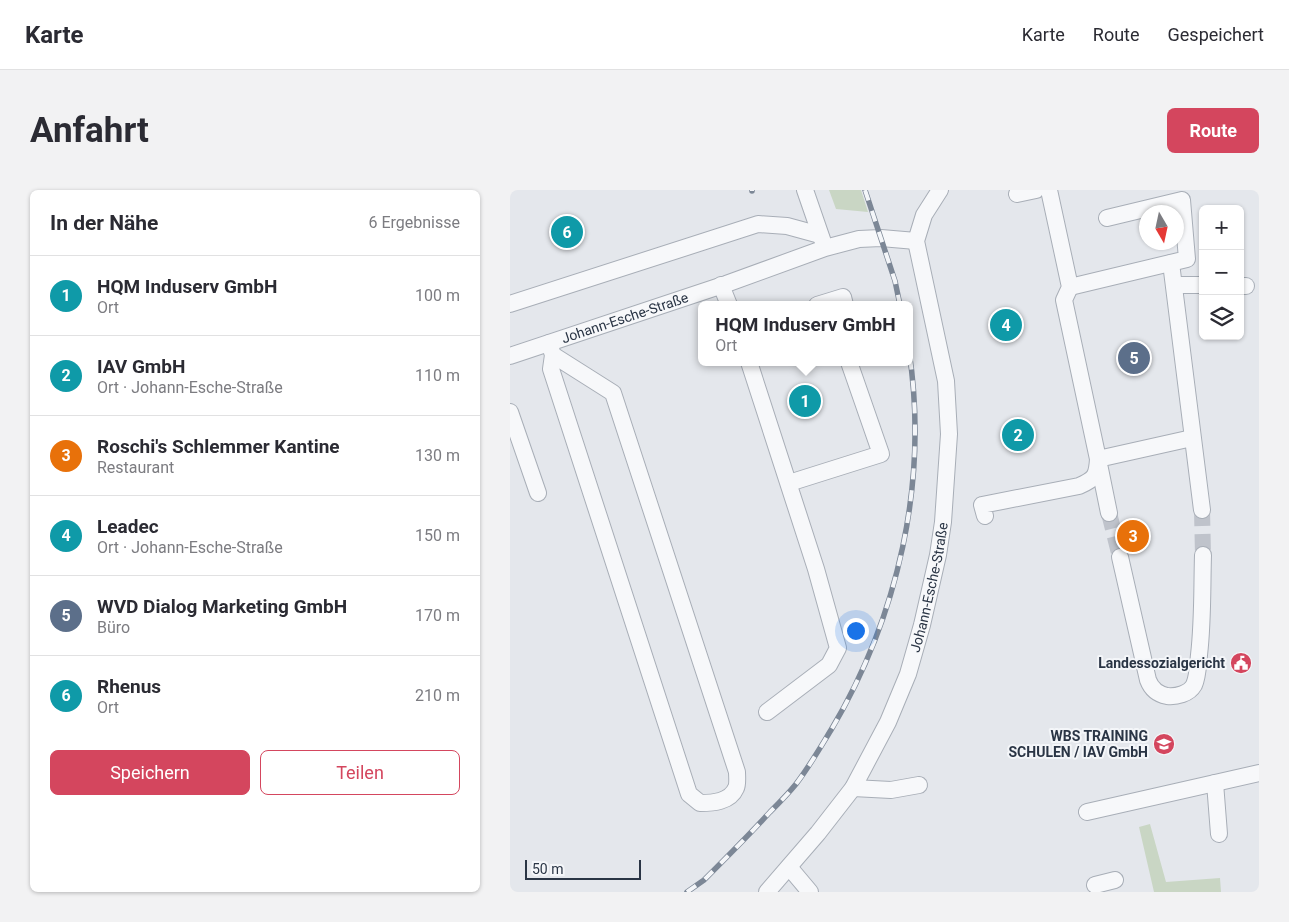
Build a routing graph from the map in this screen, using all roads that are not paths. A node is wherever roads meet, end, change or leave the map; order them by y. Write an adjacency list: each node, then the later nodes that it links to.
1 (805, 190): 8 (street)
2 (940, 190): 7 (street, Johann-Esche-Straße)
3 (1036, 190): 5 (street)
4 (1049, 190): 13 (street)
5 (1017, 194)
6 (1107, 218): 9 (street)
7 (916, 241): 8 (street, Johann-Esche-Straße); 36 (street, Johann-Esche-Straße)
8 (823, 242): 11 (street, Johann-Esche-Straße); 17 (street)
9 (1171, 263): 10 (street); 13 (street)
10 (1174, 284): 12 (street); 23 (street)
11 (722, 285): 14 (street); 18 (street, Johann-Esche-Straße)
12 (1199, 285)
13 (1070, 287): 24 (street)
14 (728, 301)
15 (830, 301): 16 (street)
16 (844, 301)
17 (510, 304)
18 (551, 349): 18 (street); 19 (street, Johann-Esche-Straße)
19 (510, 356)
20 (750, 366): 25 (street)
21 (850, 366): 25 (street)
22 (510, 412): 26 (street)
23 (1192, 438): 24 (street); 27 (street)
24 (1098, 459): 28 (street); 29 (street)
25 (789, 484): 32 (street)
26 (538, 492)
27 (1202, 510)
28 (1110, 513)
29 (985, 516)
30 (1203, 555): 31 (street)
31 (1120, 557)
32 (767, 712)
33 (1259, 772): 34 (street)
34 (1215, 783): 37 (street); 38 (street)
35 (919, 785): 36 (street)
36 (853, 788): 39 (street, Johann-Esche-Straße)
37 (1087, 812)
38 (1219, 834)
39 (790, 867): 42 (street, Johann-Esche-Straße); 43 (street)
40 (1115, 880): 41 (street)
41 (1095, 885)
42 (768, 892)
43 (810, 892)

